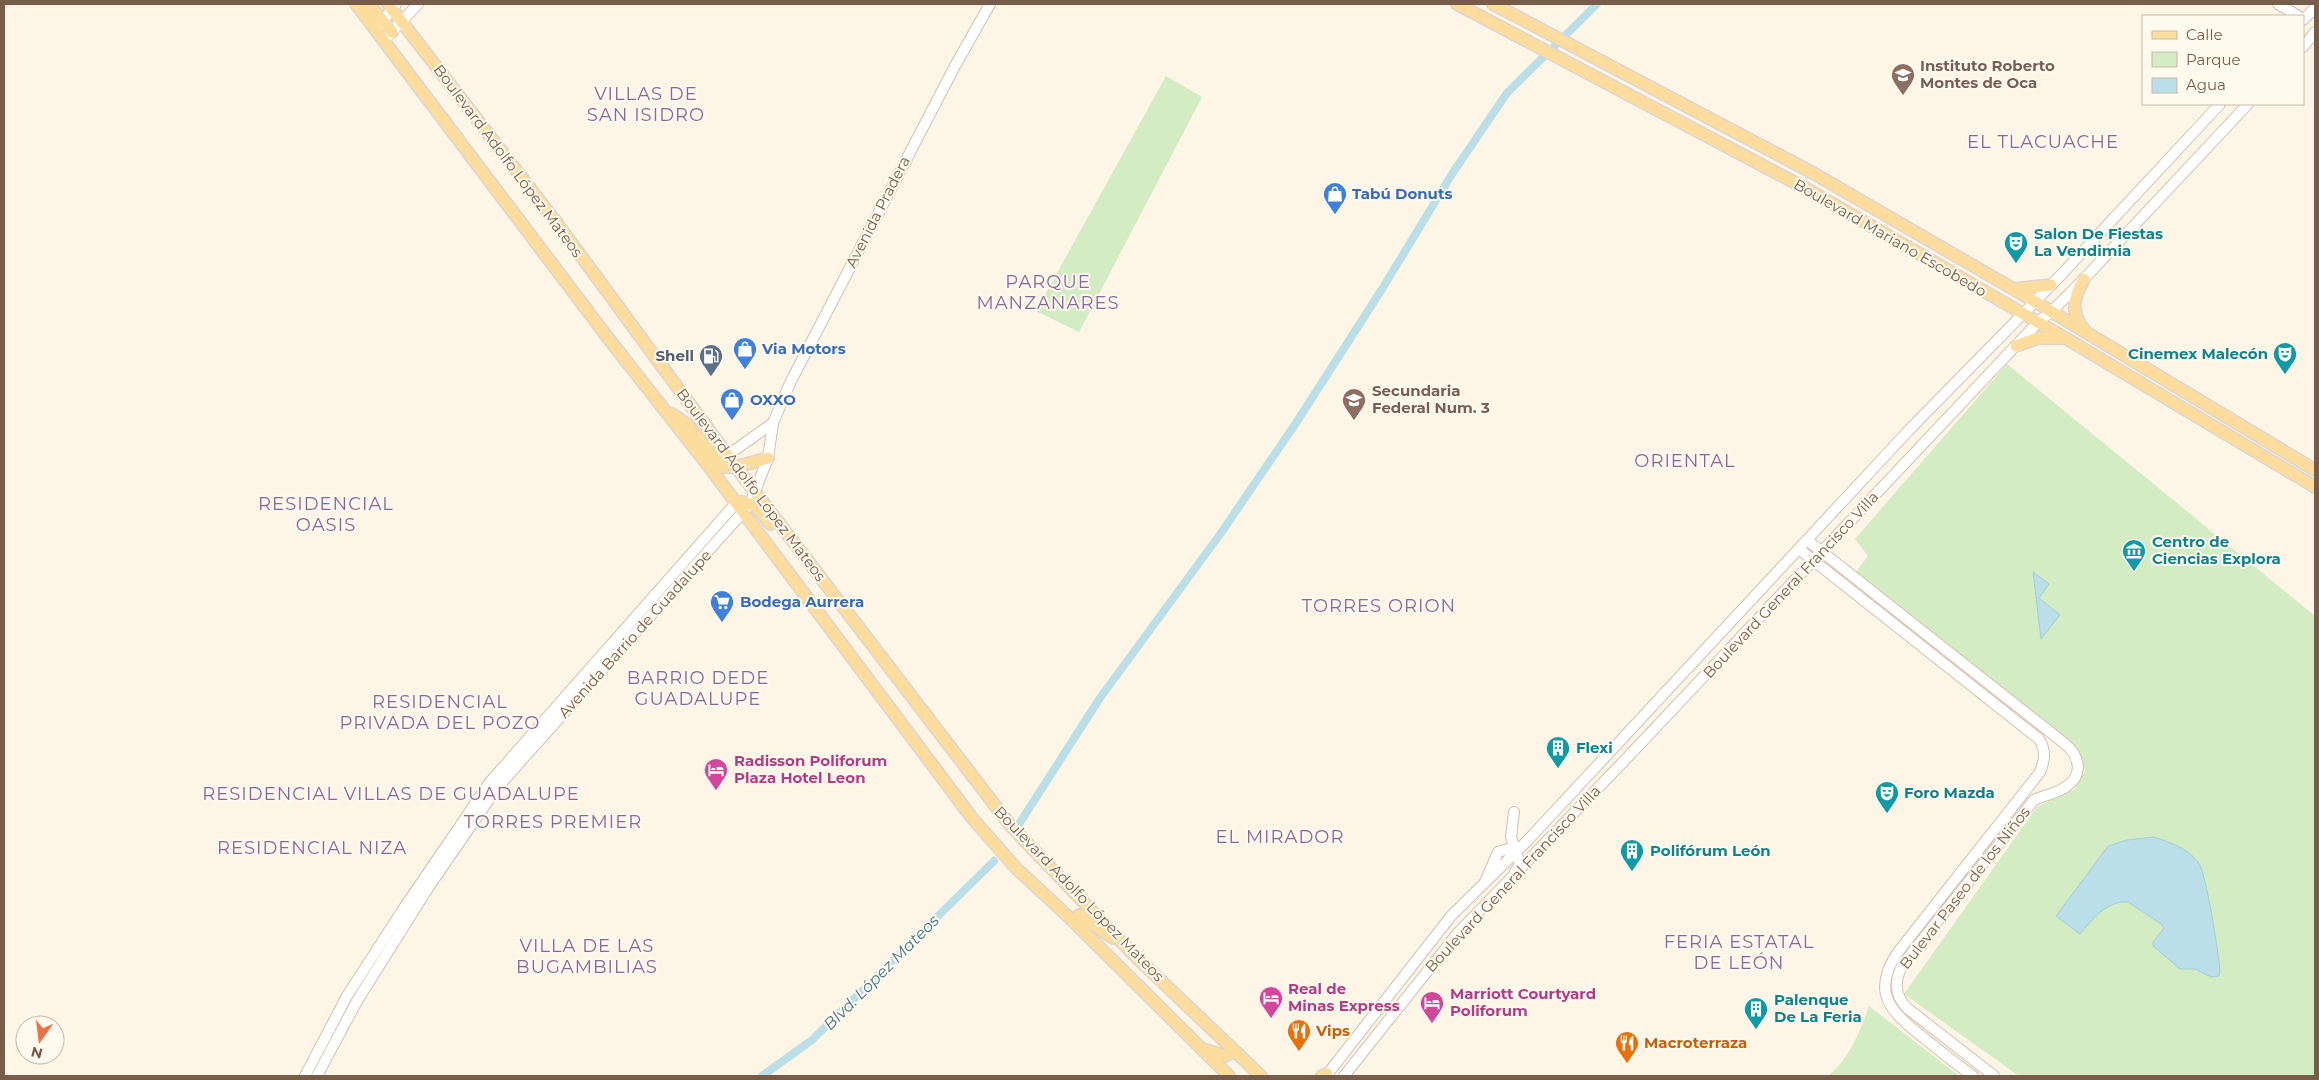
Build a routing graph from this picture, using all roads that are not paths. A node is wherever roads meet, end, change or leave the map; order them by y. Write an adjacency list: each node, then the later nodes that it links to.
1 (356, 4): 14 (main road, Boulevard Adolfo López Mateos)
2 (369, 4): 14 (main road)
3 (418, 4): 13 (street)
4 (990, 4): 30 (street, Avenida Pradera)
5 (1457, 4): 25 (main road, Boulevard Mariano Escobedo)
6 (1493, 4): 22 (main road, Boulevard Mariano Escobedo)
7 (2278, 4): 11 (street)
8 (2307, 4): 10 (street)
9 (392, 5): 13 (main road, Boulevard Adolfo López Mateos); 14 (street)
10 (2315, 8): 12 (street)
11 (2295, 15)
12 (2302, 15)
13 (402, 22): 16 (street); 32 (main road, Boulevard Adolfo López Mateos)
14 (379, 25): 16 (main road, Boulevard Adolfo López Mateos)
15 (2315, 32): 17 (street)
16 (388, 36): 32 (main road, Boulevard Adolfo López Mateos)
17 (2304, 46)
18 (2219, 105): 21 (street, Boulevard General Francisco Villa)
19 (2247, 105): 20 (street, Boulevard General Francisco Villa)
20 (2084, 279): 24 (street, Boulevard General Francisco Villa); 27 (main road)
21 (2051, 285): 22 (main road); 23 (street, Boulevard General Francisco Villa)
22 (2011, 288): 23 (main road, Boulevard Mariano Escobedo)
23 (2034, 300): 24 (main road, Boulevard Mariano Escobedo); 25 (street, Boulevard General Francisco Villa)
24 (2052, 311): 26 (street, Boulevard General Francisco Villa); 27 (main road, Boulevard Mariano Escobedo)
25 (2021, 313): 26 (main road, Boulevard Mariano Escobedo); 40 (street, Boulevard General Francisco Villa)
26 (2038, 322): 28 (main road, Boulevard Mariano Escobedo); 29 (street, Boulevard General Francisco Villa)
27 (2088, 334): 34 (main road, Boulevard Mariano Escobedo)
28 (2067, 339): 29 (main road); 35 (main road, Boulevard Mariano Escobedo)
29 (2016, 346): 43 (street, Boulevard General Francisco Villa)
30 (773, 423): 31 (street, Avenida Pradera); 32 (street)
31 (768, 458): 33 (main road); 37 (street, Avenida Pradera)
32 (718, 462): 33 (main road, Boulevard Adolfo López Mateos); 38 (main road, Boulevard Adolfo López Mateos)
33 (736, 467): 37 (main road, Boulevard Adolfo López Mateos)
34 (2312, 468): 35 (main road)
35 (2292, 474): 36 (main road, Boulevard Mariano Escobedo)
36 (2315, 487)
37 (755, 492): 39 (street, Avenida Barrio de Guadalupe); 41 (main road, Boulevard Adolfo López Mateos)
38 (736, 503): 39 (main road, Boulevard Adolfo López Mateos); 48 (street, Avenida Barrio de Guadalupe)
39 (747, 508): 41 (main road); 48 (street, Avenida Barrio de Guadalupe); 55 (main road, Boulevard Adolfo López Mateos)
40 (1807, 540): 42 (street, Boulevard General Francisco Villa); 43 (street, Bulevar Paseo de los Niños)
41 (796, 546): 54 (main road, Boulevard Adolfo López Mateos)
42 (1799, 549): 44 (street, Bulevar Paseo de los Niños); 49 (street, Boulevard General Francisco Villa)
43 (1822, 550): 44 (street, Boulevard General Francisco Villa); 45 (street, Bulevar Paseo de los Niños)
44 (1812, 560): 46 (street, Bulevar Paseo de los Niños); 50 (street, Boulevard General Francisco Villa)
45 (1938, 642): 46 (street); 64 (street, Bulevar Paseo de los Niños)
46 (1930, 652): 63 (street, Bulevar Paseo de los Niños)
47 (1514, 812): 49 (street)
48 (465, 825): 57 (street, Avenida Barrio de Guadalupe); 58 (street, Avenida Barrio de Guadalupe)
49 (1515, 852): 50 (street); 52 (street, Boulevard General Francisco Villa)
50 (1503, 888): 53 (street, Boulevard General Francisco Villa)
51 (1079, 916): 54 (main road)
52 (1451, 916): 53 (street); 61 (street, Boulevard General Francisco Villa)
53 (1457, 934): 62 (street, Boulevard General Francisco Villa)
54 (1122, 942): 56 (main road, Boulevard Adolfo López Mateos)
55 (1199, 1047): 56 (main road); 59 (main road, Boulevard Adolfo López Mateos)
56 (1234, 1051): 60 (main road, Boulevard Adolfo López Mateos)
57 (305, 1076)
58 (317, 1076)
59 (1229, 1076)
60 (1261, 1076)
61 (1325, 1076)
62 (1344, 1076)
63 (1973, 1076)
64 (1994, 1076)

